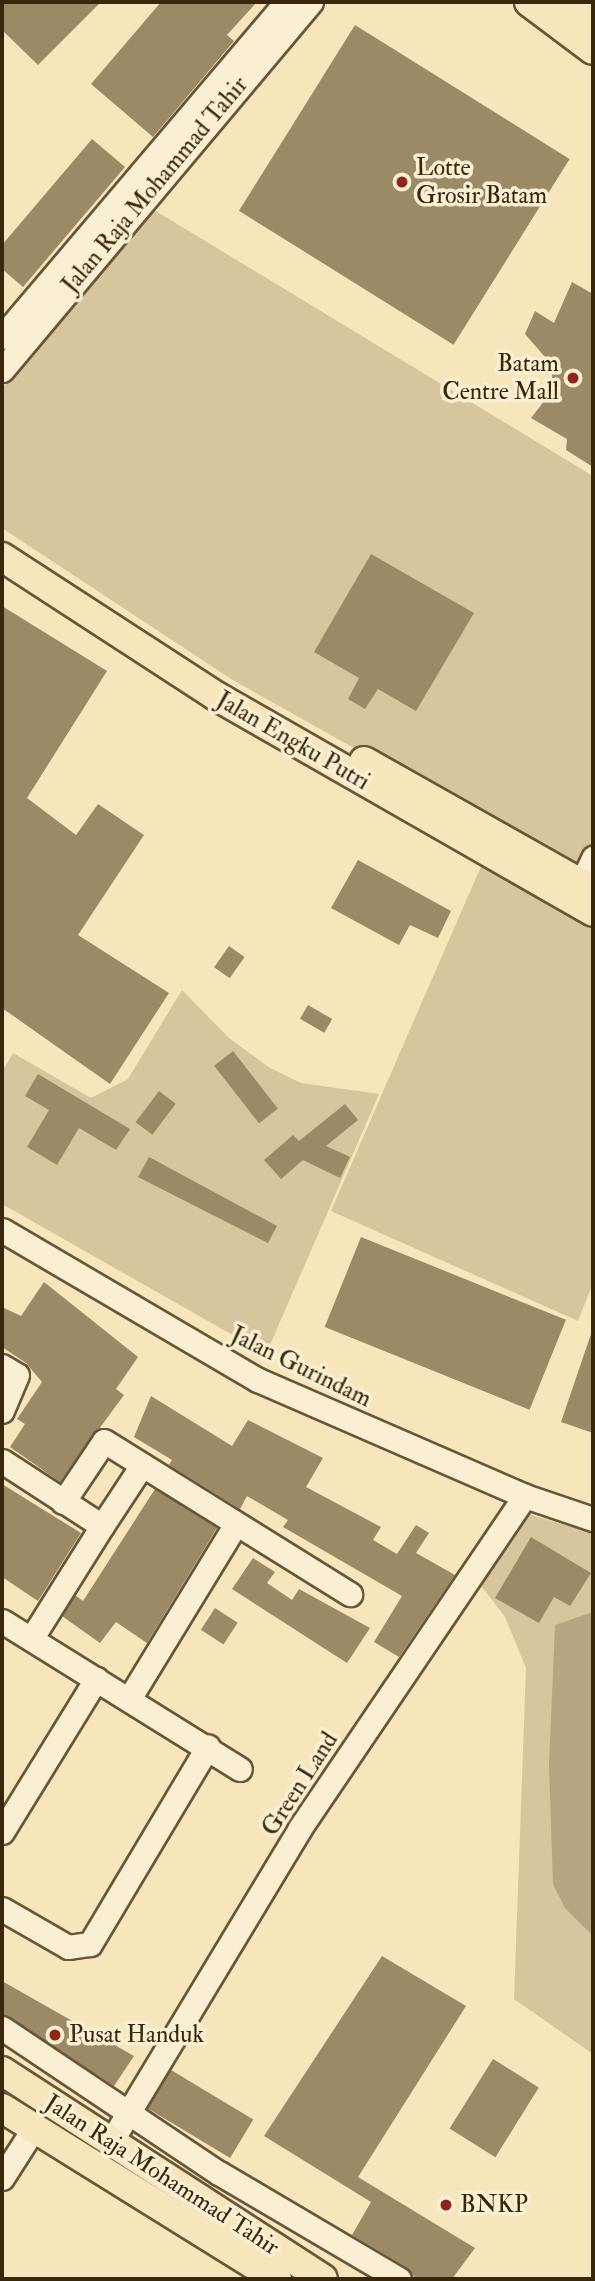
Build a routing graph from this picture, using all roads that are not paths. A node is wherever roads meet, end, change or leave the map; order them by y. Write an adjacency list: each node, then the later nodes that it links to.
1 (286, 2): 7 (street, Jalan Raja Mohammad Tahir)
2 (311, 2): 8 (street, Jalan Raja Mohammad Tahir)
3 (529, 2): 6 (main road)
4 (565, 2): 5 (main road)
5 (593, 22)
6 (593, 50)
7 (2, 337)
8 (2, 370)
9 (2, 536): 12 (main road, Jalan Engku Putri)
10 (2, 557): 13 (main road, Jalan Engku Putri)
11 (593, 858): 12 (street)
12 (587, 887)
13 (593, 912)
14 (2, 1230): 19 (street, Jalan Gurindam)
15 (10, 1371): 16 (street)
16 (2, 1411)
17 (2, 1461): 20 (street)
18 (142, 1465): 20 (street); 22 (street); 23 (street)
19 (526, 1496): 21 (street, Jalan Gurindam); 36 (street, Green Land)
20 (63, 1502): 23 (street)
21 (593, 1519)
22 (236, 1524): 24 (street); 28 (street)
23 (102, 1526): 26 (street)
24 (350, 1594)
25 (4, 1626): 26 (street)
26 (31, 1639): 27 (street)
27 (96, 1679): 28 (street); 31 (street)
28 (129, 1699): 29 (street)
29 (208, 1746): 30 (street); 32 (street)
30 (240, 1769)
31 (2, 1832)
32 (2, 1909)
33 (2, 2028): 36 (street)
34 (2, 2071): 38 (main road, Jalan Raja Mohammad Tahir)
35 (2, 2108): 37 (main road, Jalan Raja Mohammad Tahir)
36 (132, 2110): 38 (street, Green Land); 42 (street)
37 (34, 2128): 39 (street); 41 (main road, Jalan Raja Mohammad Tahir)
38 (112, 2140): 40 (main road, Jalan Raja Mohammad Tahir)
39 (2, 2178)
40 (309, 2276)
41 (277, 2279)
42 (399, 2279)

